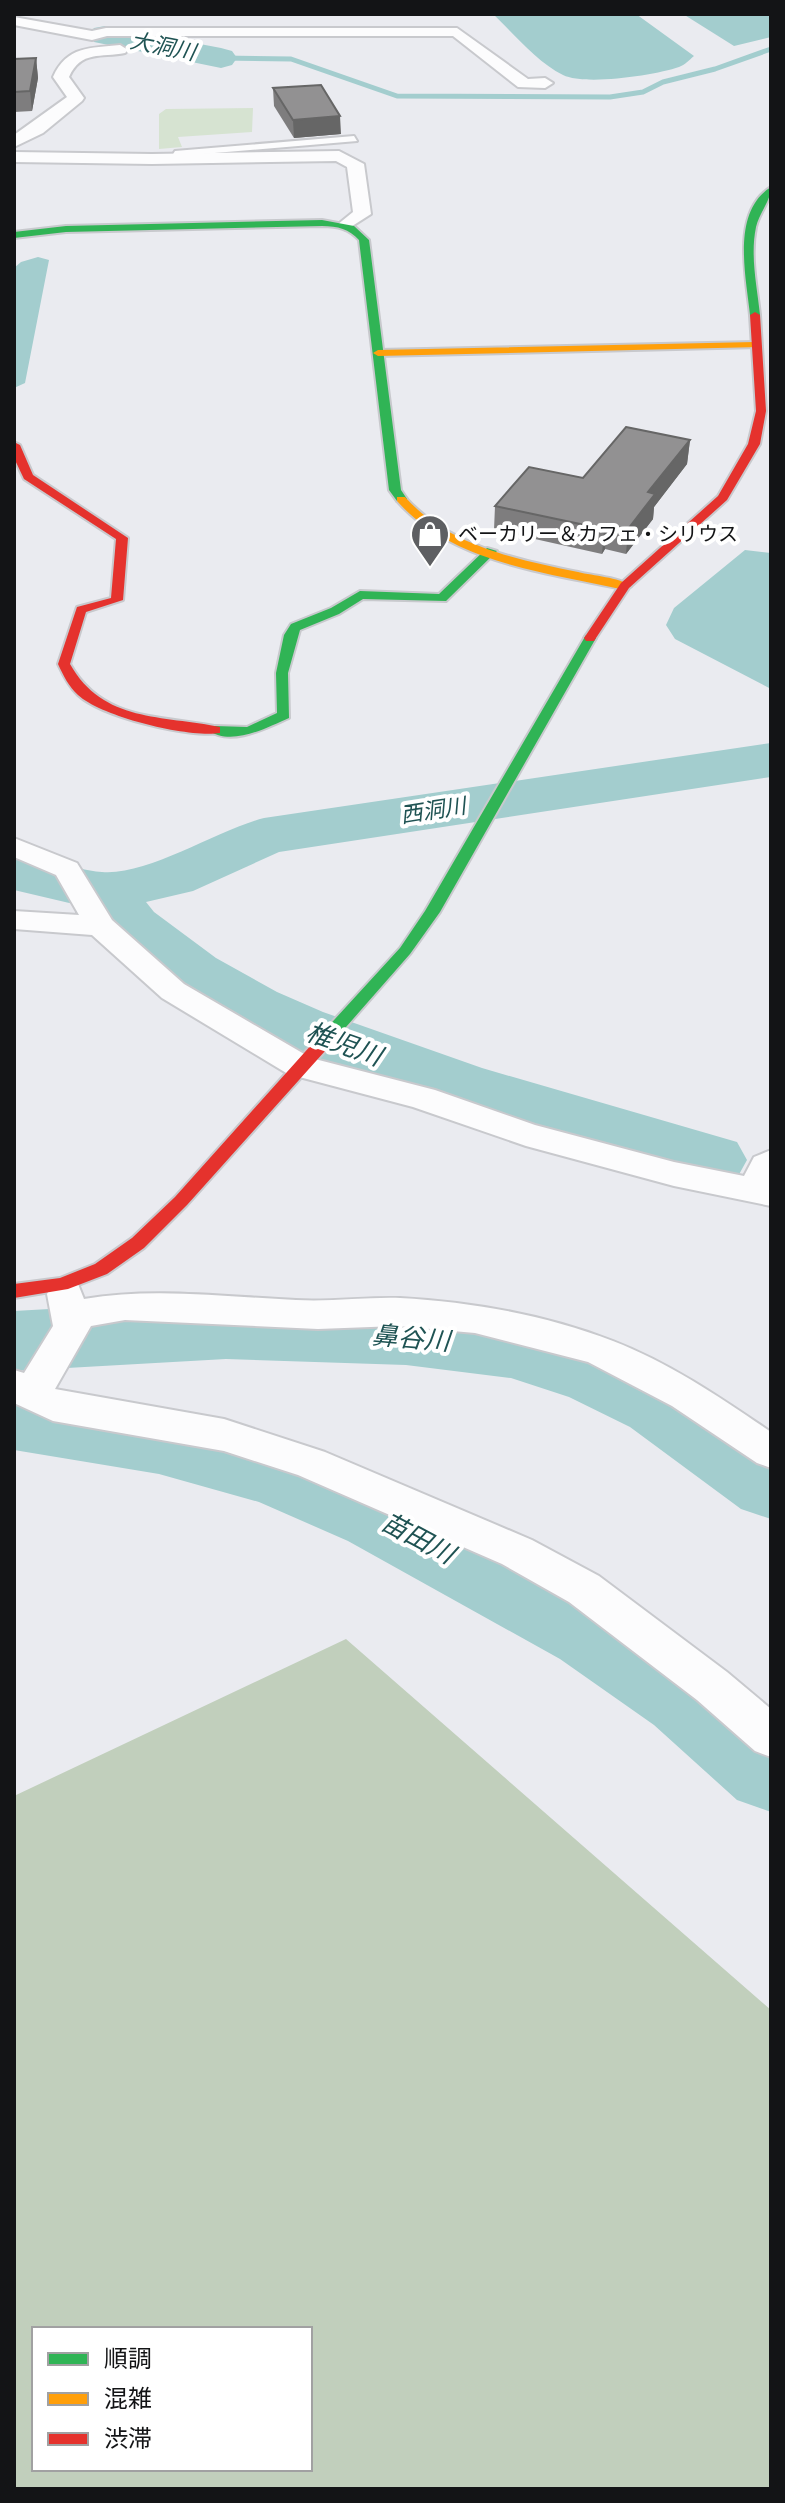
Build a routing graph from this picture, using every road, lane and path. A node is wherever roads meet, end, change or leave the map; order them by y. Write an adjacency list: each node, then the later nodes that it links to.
1 (189, 14): 3 (street)
2 (14, 21): 4 (street)
3 (184, 32): 4 (street); 5 (street); 6 (street)
4 (92, 36): 8 (street)
5 (169, 47)
6 (545, 83)
7 (354, 139): 10 (lane)
8 (14, 142)
9 (14, 157): 10 (street)
10 (174, 159): 12 (street)
11 (771, 190): 14 (street)
12 (346, 225): 13 (street); 15 (street)
13 (14, 235)
14 (755, 345): 15 (street); 18 (street)
15 (378, 353): 17 (street)
16 (14, 445): 17 (street)
17 (491, 551): 18 (street)
18 (625, 586): 22 (street)
19 (14, 847): 21 (street)
20 (14, 920): 21 (street)
21 (100, 926): 22 (street)
22 (306, 1059): 23 (street); 25 (street)
23 (766, 1183)
24 (14, 1291): 25 (street)
25 (69, 1309): 26 (street); 27 (street)
26 (22, 1389): 28 (street)
27 (771, 1452)
28 (771, 1737)

